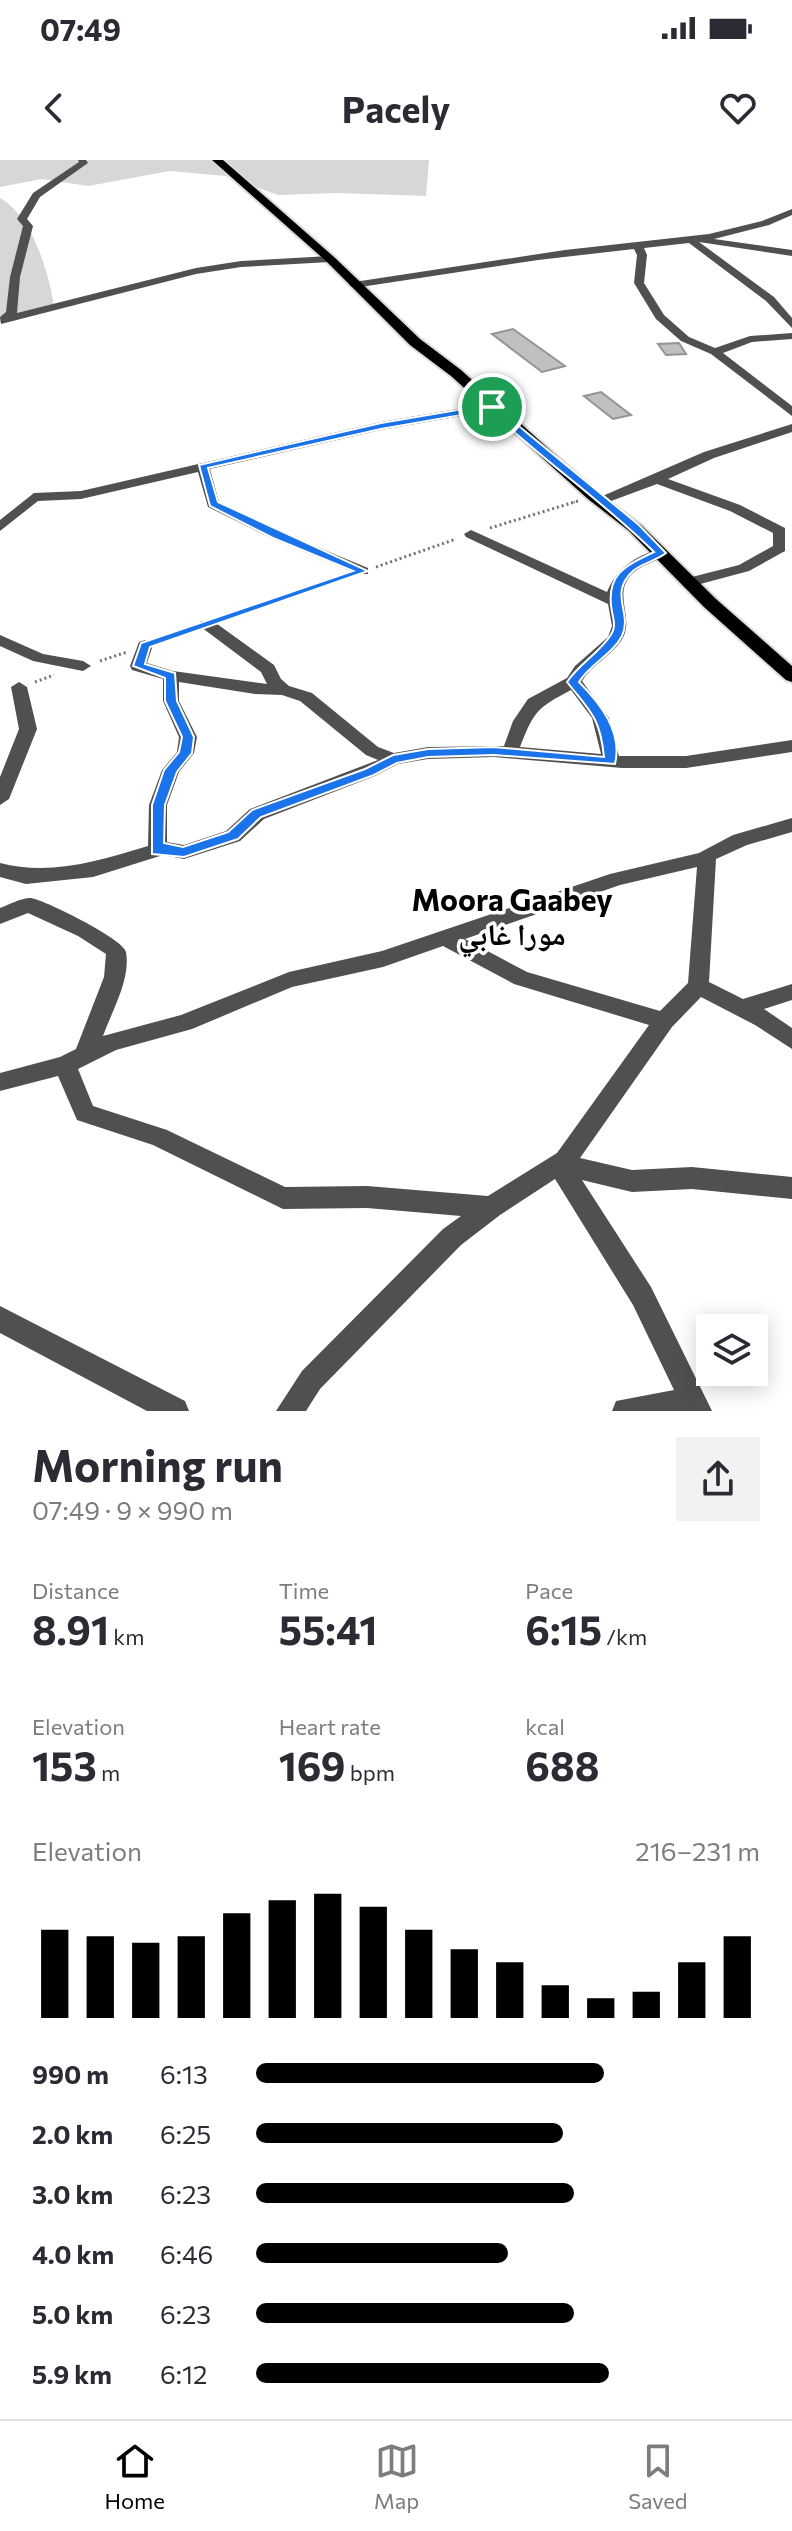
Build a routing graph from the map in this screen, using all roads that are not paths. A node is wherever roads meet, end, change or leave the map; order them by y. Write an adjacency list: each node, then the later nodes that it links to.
1 (82, 160): 9 (street)
2 (217, 160): 7 (main road)
3 (792, 212): 4 (street)
4 (690, 239): 5 (street); 6 (street); 10 (street)
5 (637, 245): 8 (street); 13 (street)
6 (792, 253)
7 (330, 259): 8 (main road); 9 (street)
8 (354, 285): 14 (main road)
9 (6, 317): 11 (street)
10 (792, 325)
11 (0, 331)
12 (792, 336): 13 (street)
13 (715, 352): 15 (street)
14 (492, 407): 17 (street); 19 (main road)
15 (792, 412)
16 (792, 428): 18 (street)
17 (203, 467): 20 (street); 23 (street)
18 (657, 479): 19 (street); 24 (street)
19 (596, 498): 22 (main road)
20 (0, 527)
21 (471, 534): 25 (street)
22 (660, 553): 24 (main road); 25 (street)
23 (363, 571)
24 (689, 582): 31 (main road)
25 (616, 602): 32 (street)
26 (207, 624): 34 (street)
27 (0, 640): 29 (street)
28 (145, 645): 30 (street)
29 (83, 666)
30 (171, 676): 34 (street); 41 (street)
31 (792, 676)
32 (573, 682): 36 (street); 38 (street)
33 (19, 687): 39 (street)
34 (283, 690): 37 (street)
35 (792, 746): 38 (street)
36 (510, 752): 37 (street); 38 (street)
37 (393, 759): 41 (street)
38 (611, 761)
39 (0, 799)
40 (792, 825): 42 (street)
41 (157, 850): 44 (street)
42 (706, 858): 47 (street); 48 (street)
43 (0, 870): 44 (street)
44 (26, 877): 45 (street)
45 (29, 905): 46 (street); 53 (street)
46 (0, 916)
47 (447, 939): 51 (street); 53 (street)
48 (698, 986): 50 (street); 51 (street)
49 (792, 992): 50 (street)
50 (741, 1008): 52 (street)
51 (664, 1021): 55 (street)
52 (792, 1040)
53 (75, 1060): 54 (street); 57 (street)
54 (0, 1082)
55 (559, 1164): 56 (street); 57 (street); 59 (street)
56 (792, 1188)
57 (491, 1207): 61 (street)
58 (0, 1319): 60 (street)
59 (695, 1405): 62 (street)
60 (175, 1411)
61 (290, 1411)
62 (626, 1411)

